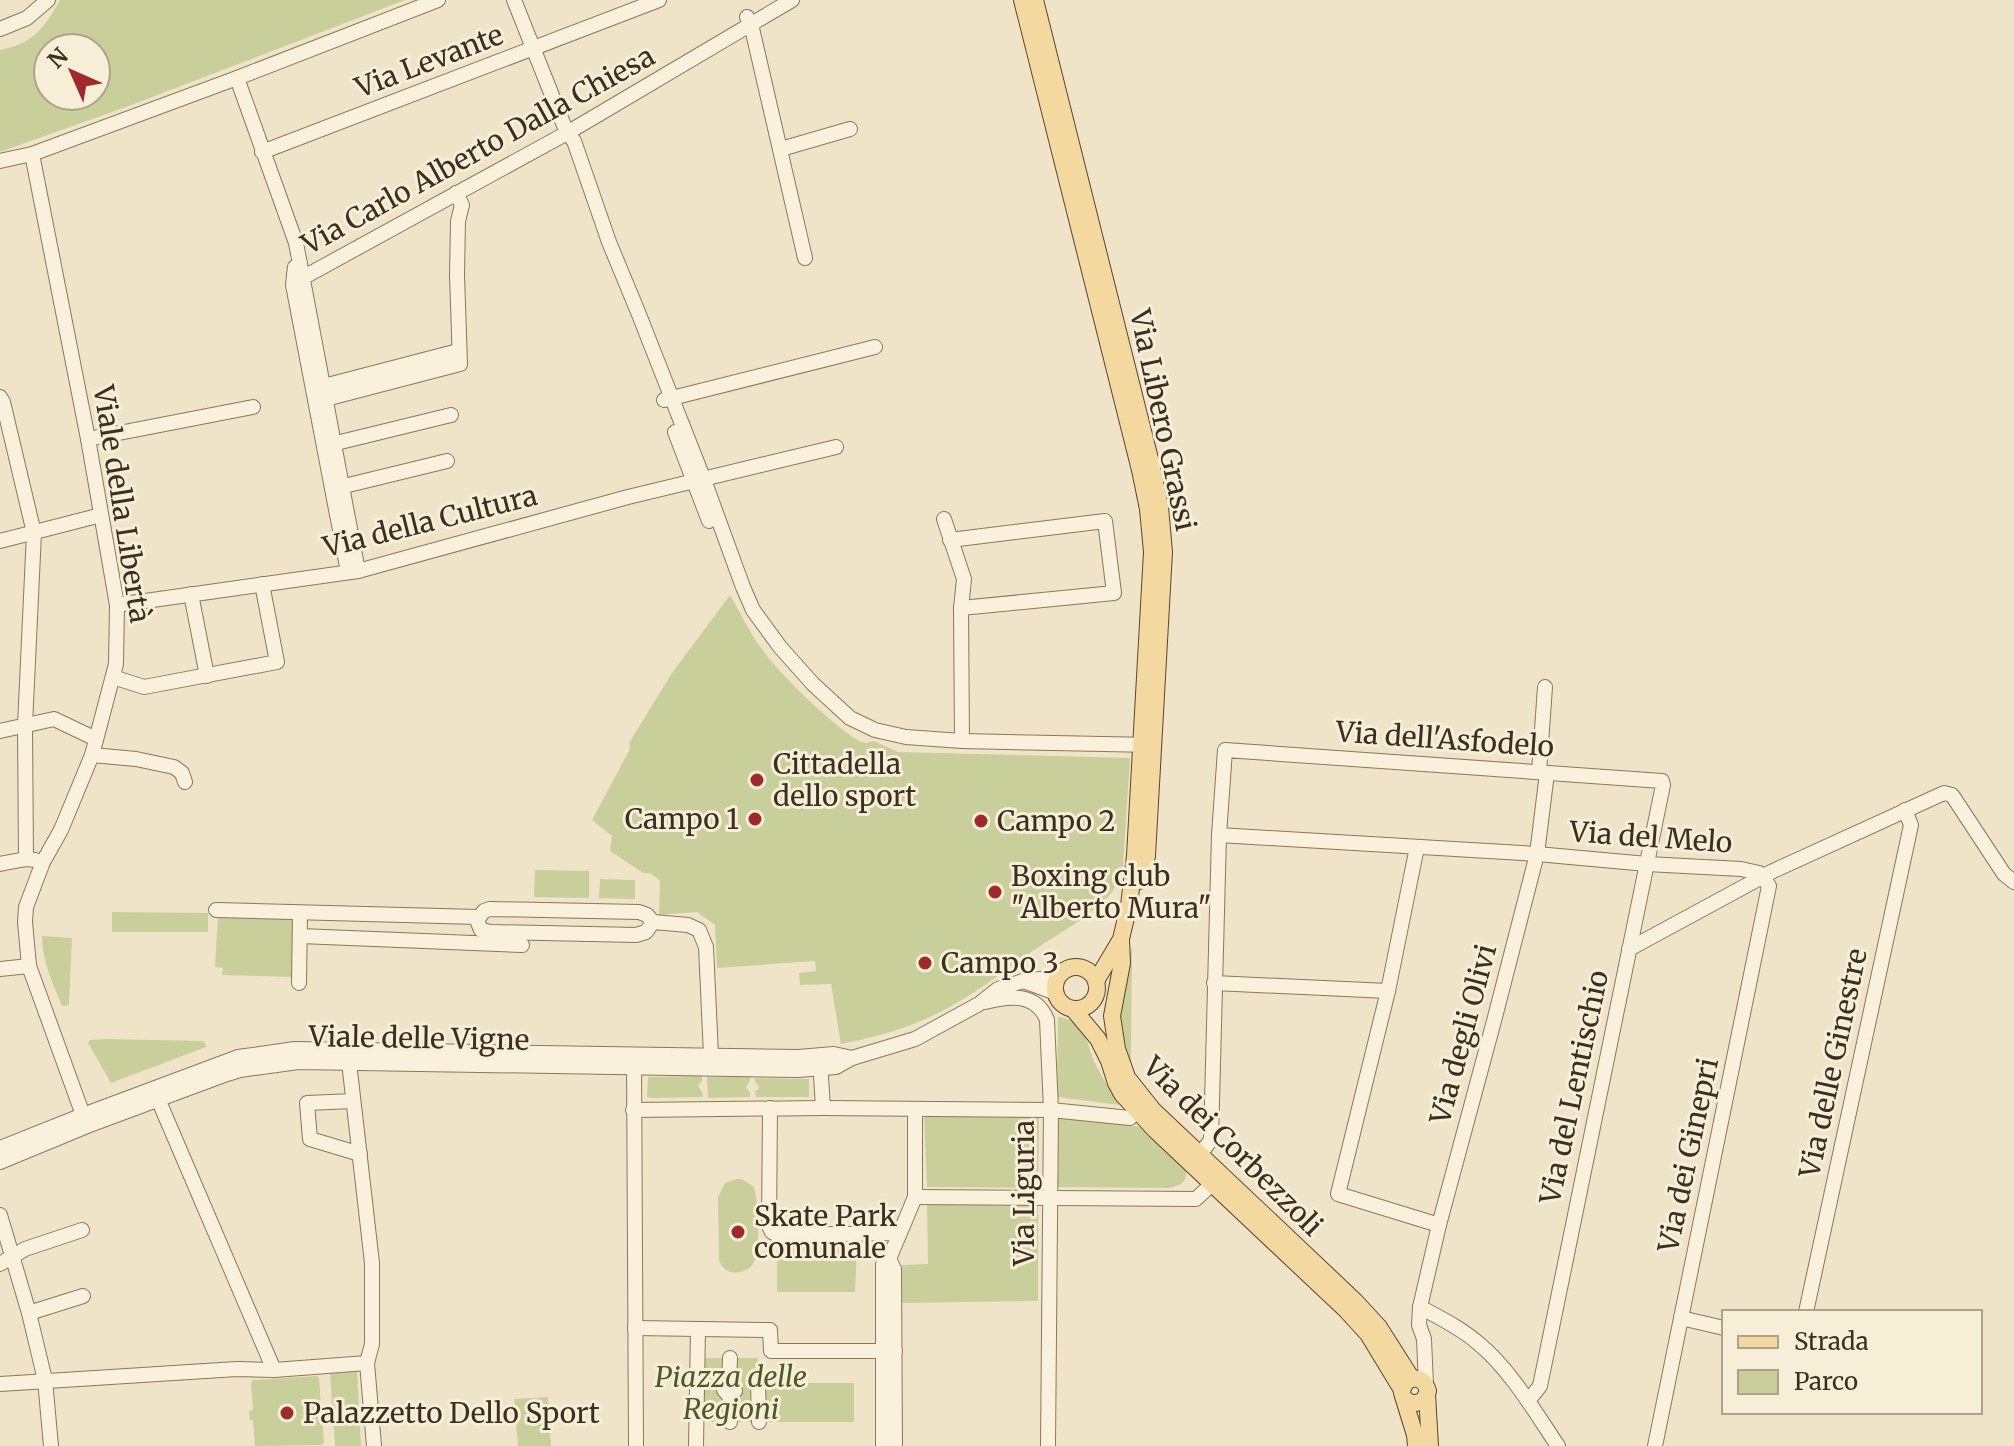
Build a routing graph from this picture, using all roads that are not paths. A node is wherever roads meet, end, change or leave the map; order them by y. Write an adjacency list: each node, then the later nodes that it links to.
1 (48, 0): 10 (street)
2 (438, 0): 12 (street)
3 (514, 0): 11 (street)
4 (659, 0): 11 (street, Via Levante)
5 (776, 0): 9 (street, Via Carlo Alberto Dalla Chiesa)
6 (792, 0): 9 (street, Via Carlo Alberto Dalla Chiesa)
7 (1022, 0): 53 (main road, Via Libero Grassi)
8 (1035, 0): 53 (main road, Via Libero Grassi)
9 (749, 21): 13 (street, Via Carlo Alberto Dalla Chiesa); 15 (street)
10 (0, 29)
11 (534, 49): 13 (street); 16 (street, Via Levante)
12 (237, 78): 16 (street); 17 (street)
13 (566, 129): 19 (street, Via Carlo Alberto Dalla Chiesa); 21 (street, Via Carlo Alberto Dalla Chiesa); 25 (street)
14 (850, 129): 15 (street)
15 (781, 149): 20 (street)
16 (262, 152): 21 (street)
17 (32, 154): 18 (street); 28 (street, Viale della Libertà)
18 (0, 161)
19 (456, 193): 21 (street, Via Carlo Alberto Dalla Chiesa); 23 (street)
20 (805, 258)
21 (300, 273): 23 (street)
22 (875, 347): 25 (street)
23 (320, 394): 29 (street)
24 (0, 397): 36 (street)
25 (668, 399): 32 (street)
26 (253, 407): 28 (street)
27 (451, 415): 29 (street)
28 (88, 439): 34 (street, Viale della Libertà)
29 (329, 444): 33 (street)
30 (836, 447): 32 (street, Via della Cultura)
31 (447, 461): 33 (street)
32 (699, 481): 39 (street, Via della Cultura); 50 (street)
33 (337, 488): 39 (street)
34 (101, 515): 36 (street); 42 (street, Viale della Libertà)
35 (944, 519): 37 (street)
36 (34, 533): 38 (street); 47 (street)
37 (950, 540): 43 (street); 43 (street)
38 (0, 541)
39 (353, 571): 40 (street, Via della Cultura)
40 (262, 584): 41 (street, Via della Cultura); 44 (street)
41 (191, 594): 42 (street, Via della Cultura); 44 (street)
42 (117, 605): 45 (street, Viale della Libertà)
43 (961, 608): 51 (street)
44 (207, 676): 45 (street)
45 (113, 677): 49 (street, Viale della Libertà)
46 (1545, 687): 55 (street, Via degli Olivi)
47 (25, 725): 48 (street); 49 (street); 64 (street)
48 (0, 731)
49 (96, 739): 54 (street, Viale della Libertà)
50 (919, 741): 51 (street); 52 (street)
51 (962, 741): 52 (street)
52 (1004, 744): 53 (street)
53 (1147, 748): 75 (main road, Via Libero Grassi)
54 (92, 755): 57 (street); 65 (street, Viale della Libertà)
55 (1543, 772): 56 (street, Via dell'Asfodelo); 61 (street, Via dell'Asfodelo); 63 (street, Via degli Olivi)
56 (1662, 781): 67 (street, Via del Lentischio)
57 (185, 782)
58 (1921, 803): 59 (street, Via del Melo); 60 (street, Via delle Ginestre); 69 (street, Via del Melo)
59 (1905, 810): 60 (street); 68 (street, Via del Melo)
60 (1911, 825): 119 (street, Via delle Ginestre)
61 (1219, 835): 62 (street, Via del Melo); 83 (street)
62 (1417, 847): 63 (street, Via del Melo); 85 (street)
63 (1537, 854): 67 (street, Via del Melo); 112 (street, Via degli Olivi)
64 (26, 859): 65 (street); 66 (street)
65 (43, 862): 79 (street, Viale della Libertà)
66 (0, 864)
67 (1647, 864): 68 (street, Via del Melo); 78 (street, Via del Lentischio)
68 (1762, 876): 78 (street); 121 (street, Via dei Ginepri)
69 (2014, 882)
70 (216, 910): 71 (street)
71 (300, 913): 72 (street); 74 (street)
72 (471, 916): 73 (street); 73 (street); 76 (street)
73 (653, 922): 90 (street)
74 (300, 936): 76 (street); 82 (street)
75 (1121, 939): 81 (main road); 95 (main road)
76 (463, 943): 77 (street)
77 (522, 945)
78 (1629, 949): 136 (street, Via del Lentischio)
79 (29, 966): 80 (street); 104 (street, Viale della Libertà)
80 (0, 969)
81 (1091, 976): 84 (main road); 86 (main road)
82 (299, 983)
83 (1214, 983): 85 (street); 106 (street)
84 (1057, 985): 87 (street, Viale delle Vigne); 88 (main road)
85 (1388, 991): 112 (street)
86 (1091, 1002): 88 (main road); 89 (main road, Via dei Corbezzoli)
87 (979, 1004): 94 (street, Viale delle Vigne); 102 (street, Via Liguria)
88 (1073, 1009): 89 (main road, Via dei Corbezzoli)
89 (1098, 1039): 92 (main road, Via dei Corbezzoli)
90 (711, 1055): 91 (street, Viale delle Vigne); 94 (street, Viale delle Vigne)
91 (634, 1061): 93 (street, Viale delle Vigne); 94 (street, Viale delle Vigne); 100 (street); 104 (street, Viale delle Vigne)
92 (1109, 1061): 95 (main road, Via dei Corbezzoli); 108 (main road, Via dei Corbezzoli)
93 (349, 1062): 96 (street, Viale delle Vigne); 97 (street)
94 (820, 1062): 99 (street)
95 (1126, 1076): 106 (main road, Via dei Corbezzoli)
96 (158, 1099): 104 (street, Viale delle Vigne); 130 (street)
97 (353, 1101): 105 (street); 105 (street)
98 (770, 1108): 99 (street); 100 (street); 114 (street)
99 (823, 1108): 101 (street)
100 (633, 1110): 123 (street)
101 (915, 1110): 102 (street); 109 (street)
102 (1051, 1110): 103 (street); 110 (street, Via Liguria)
103 (1130, 1118)
104 (85, 1120): 107 (street, Viale delle Vigne)
105 (360, 1154): 129 (street)
106 (1200, 1154): 116 (main road, Via dei Corbezzoli)
107 (0, 1157)
108 (1212, 1184): 110 (street); 116 (main road, Via dei Corbezzoli)
109 (915, 1197): 110 (street); 114 (street)
110 (1049, 1199): 145 (street, Via Liguria)
111 (0, 1215): 115 (street)
112 (1439, 1225): 118 (street, Via degli Olivi)
113 (82, 1230): 115 (street)
114 (899, 1233): 127 (street)
115 (6, 1260): 120 (street)
116 (1316, 1272): 133 (main road)
117 (83, 1296): 120 (street)
118 (1420, 1307): 122 (street); 126 (street)
119 (1806, 1310)
120 (29, 1313): 131 (street)
121 (1681, 1318): 124 (street); 149 (street, Via dei Ginepri)
122 (1443, 1320): 126 (street); 136 (street)
123 (635, 1328): 125 (street); 141 (street)
124 (1722, 1328)
125 (698, 1329): 127 (street); 134 (street)
126 (1424, 1339): 133 (street)
127 (889, 1350): 143 (street); 144 (street)
128 (730, 1358): 135 (street)
129 (367, 1363): 130 (street); 140 (street)
130 (274, 1370): 131 (street)
131 (45, 1380): 132 (street); 139 (street)
132 (0, 1384)
133 (1415, 1388): 146 (main road); 147 (main road)
134 (697, 1391): 135 (street); 142 (street)
135 (730, 1391): 137 (street); 138 (street)
136 (1528, 1401): 148 (street)
137 (730, 1422)
138 (759, 1422)
139 (51, 1446)
140 (374, 1446)
141 (636, 1446)
142 (696, 1446)
143 (883, 1446)
144 (895, 1446)
145 (1048, 1446)
146 (1416, 1446)
147 (1430, 1446)
148 (1558, 1446)
149 (1655, 1446)

